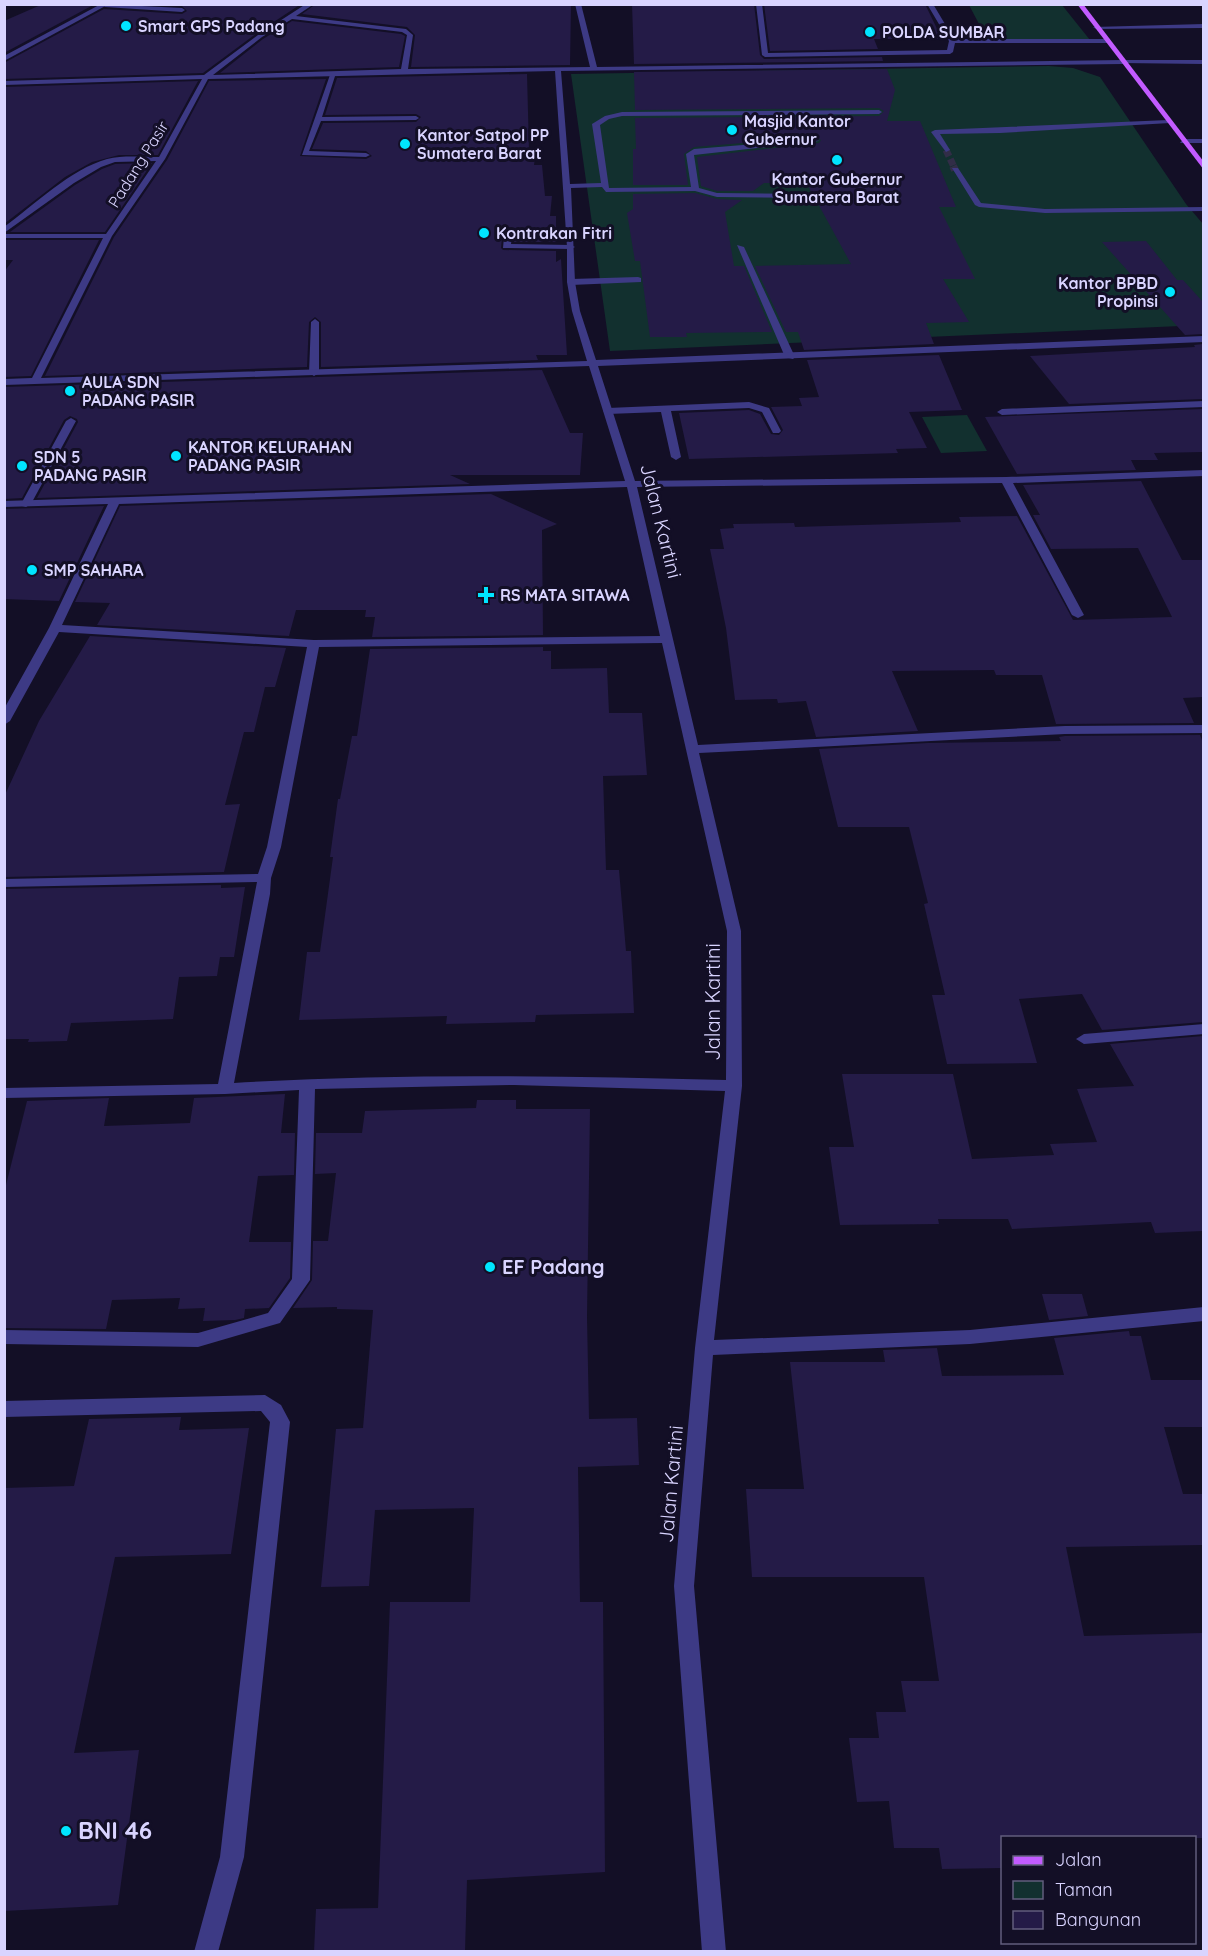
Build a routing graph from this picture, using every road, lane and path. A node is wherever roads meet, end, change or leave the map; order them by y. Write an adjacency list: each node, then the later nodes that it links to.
1 (311, 4): 8 (street, Padang Pasir)
2 (578, 4): 24 (street)
3 (759, 4): 17 (street)
4 (930, 4): 11 (street)
5 (1080, 4): 10 (main road)
6 (105, 5): 7 (street); 18 (street)
7 (182, 10)
8 (292, 17): 26 (street); 28 (street, Padang Pasir)
9 (1203, 26): 10 (street)
10 (1096, 27): 13 (main road)
11 (952, 41): 12 (street); 17 (street)
12 (967, 41): 14 (street); 15 (street)
13 (1107, 41): 14 (street); 19 (main road)
14 (1030, 42): 16 (street)
15 (984, 49)
16 (1010, 49)
17 (765, 55): 22 (street)
18 (4, 59)
19 (1123, 62): 20 (street); 22 (street); 33 (main road)
20 (1165, 62): 21 (street); 25 (street)
21 (1203, 62)
22 (766, 66): 24 (street)
23 (558, 69): 24 (street); 26 (street); 43 (street, Jalan Kartini)
24 (594, 69)
25 (1203, 70)
26 (404, 71): 27 (street)
27 (333, 73): 28 (street); 32 (street)
28 (206, 77): 29 (street); 39 (street, Padang Pasir)
29 (4, 83)
30 (879, 112): 42 (street)
31 (416, 118): 32 (street)
32 (318, 119): 38 (street)
33 (1168, 122): 35 (main road); 37 (street)
34 (815, 141): 44 (street)
35 (1183, 141): 36 (street); 40 (main road)
36 (1203, 141)
37 (946, 150)
38 (366, 155)
39 (161, 159): 47 (street); 49 (street, Padang Pasir)
40 (1203, 167)
41 (955, 170): 46 (street)
42 (605, 185): 43 (street); 44 (street)
43 (565, 186): 51 (street, Jalan Kartini)
44 (695, 189): 45 (street)
45 (812, 196)
46 (1203, 210)
47 (4, 231)
48 (4, 236): 49 (street)
49 (108, 236): 60 (street, Padang Pasir)
50 (508, 237): 51 (street)
51 (571, 247): 54 (street, Jalan Kartini)
52 (740, 247): 57 (street)
53 (638, 280): 54 (street)
54 (572, 282): 58 (street, Jalan Kartini)
55 (315, 321): 59 (street)
56 (1203, 339): 57 (street)
57 (790, 357): 58 (street)
58 (592, 364): 59 (street); 64 (street, Jalan Kartini)
59 (314, 373): 60 (street)
60 (36, 380): 61 (street)
61 (4, 382)
62 (1203, 404): 65 (street)
63 (665, 408): 64 (street); 67 (street); 68 (street)
64 (608, 411): 71 (street, Jalan Kartini)
65 (1002, 412)
66 (70, 420): 74 (street)
67 (776, 431)
68 (676, 457)
69 (1203, 473): 70 (street)
70 (1006, 480): 71 (street); 75 (street)
71 (631, 484): 72 (street); 77 (street, Jalan Kartini)
72 (114, 502): 74 (street); 76 (street)
73 (4, 504): 74 (street)
74 (26, 504)
75 (1078, 615)
76 (55, 628): 78 (street); 79 (street)
77 (668, 639): 78 (street); 81 (street, Jalan Kartini)
78 (314, 644): 82 (street)
79 (4, 721)
80 (1203, 729): 81 (street)
81 (693, 749): 87 (street, Jalan Kartini)
82 (264, 878): 83 (street); 88 (street)
83 (4, 883)
84 (1203, 1029): 85 (street)
85 (1084, 1039)
86 (307, 1084): 87 (street); 88 (street); 91 (street)
87 (734, 1086): 92 (street, Jalan Kartini)
88 (225, 1089): 89 (street)
89 (4, 1093)
90 (1203, 1314): 92 (street)
91 (4, 1337)
92 (704, 1348): 95 (street, Jalan Kartini)
93 (4, 1409): 94 (street)
94 (206, 1952)
95 (714, 1952)

